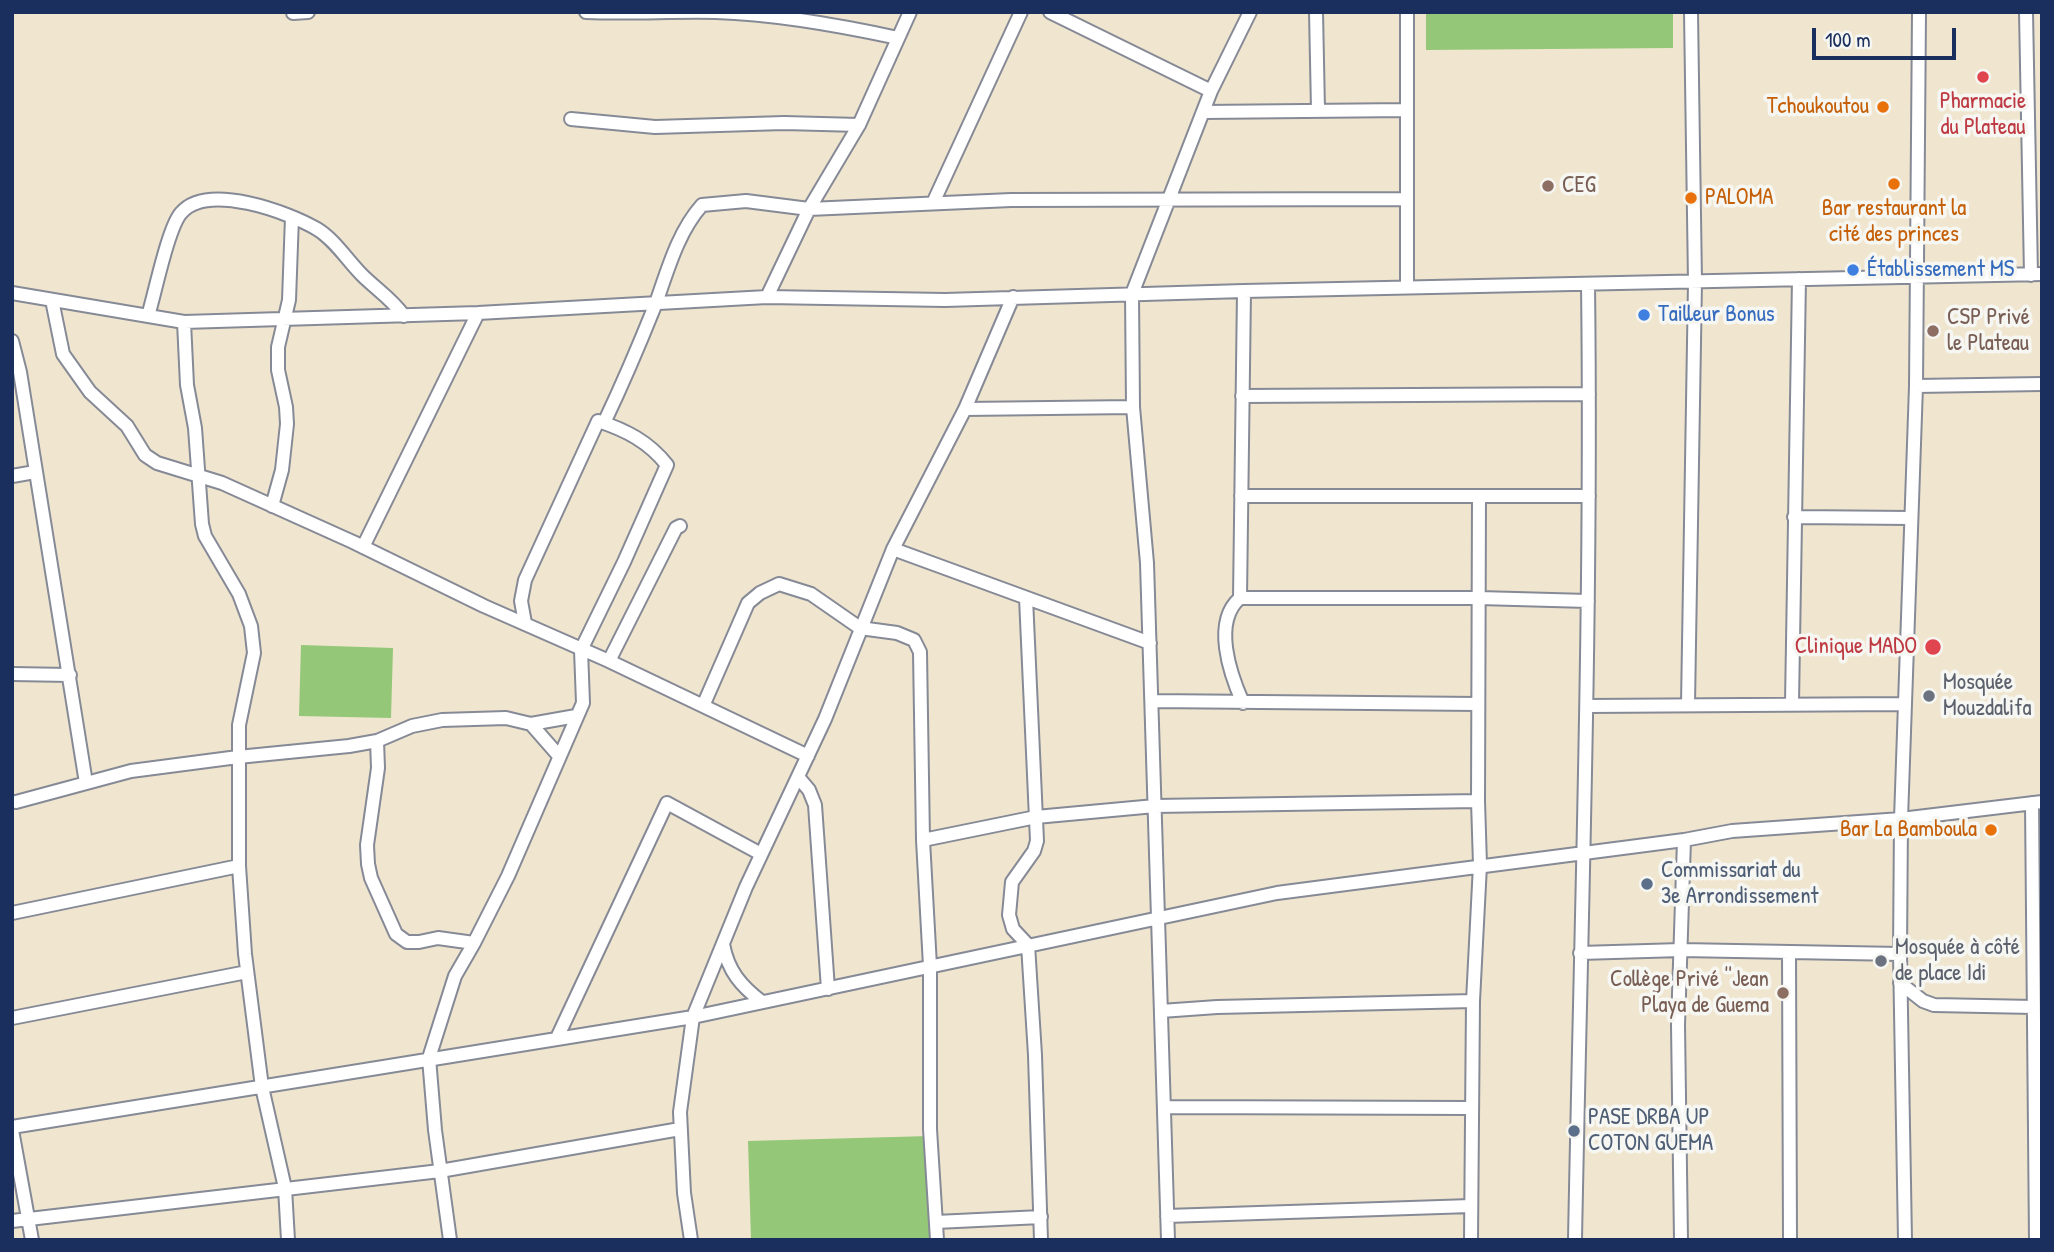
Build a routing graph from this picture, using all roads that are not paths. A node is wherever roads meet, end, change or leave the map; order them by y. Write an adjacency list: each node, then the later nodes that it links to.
1 (308, 12): 13 (street)
2 (586, 12): 14 (street)
3 (716, 12): 14 (street); 15 (street)
4 (910, 12): 16 (street)
5 (1021, 12): 25 (street)
6 (1050, 12): 17 (street)
7 (1250, 12): 17 (street)
8 (1316, 12): 18 (street)
9 (1406, 12): 19 (street)
10 (1691, 12): 31 (street)
11 (1919, 12): 29 (street)
12 (2025, 12): 28 (street)
13 (293, 13)
14 (623, 13)
15 (797, 16): 16 (street)
16 (898, 38): 22 (street)
17 (1211, 91): 20 (street)
18 (1318, 110): 19 (street); 20 (street)
19 (1407, 110): 23 (street)
20 (1203, 112): 24 (street)
21 (571, 119): 22 (street)
22 (859, 125): 26 (street)
23 (1407, 199): 24 (street); 33 (street)
24 (1168, 200): 25 (street); 36 (street)
25 (933, 203): 26 (street)
26 (810, 209): 37 (street); 40 (street)
27 (292, 217): 42 (street); 43 (street); 44 (street)
28 (2036, 274): 29 (street)
29 (1918, 277): 30 (street); 48 (street)
30 (1799, 279): 31 (street); 61 (street)
31 (1695, 282): 32 (street); 82 (street)
32 (1588, 284): 33 (street); 49 (street)
33 (1407, 287): 34 (street)
34 (1244, 291): 36 (street); 50 (street)
35 (12, 293): 39 (street)
36 (1132, 294): 38 (street); 51 (street)
37 (767, 297): 38 (street); 40 (street)
38 (1013, 297): 52 (street)
39 (52, 300): 42 (street); 55 (street)
40 (656, 302): 41 (street); 53 (street)
41 (478, 313): 43 (street); 64 (street)
42 (148, 316): 45 (street)
43 (404, 316): 44 (street)
44 (285, 320): 45 (street); 60 (street)
45 (184, 322): 55 (street)
46 (12, 341): 54 (street)
47 (2042, 384): 48 (street)
48 (1916, 386): 62 (street)
49 (1589, 394): 50 (street); 59 (street)
50 (1242, 396): 57 (street)
51 (1133, 407): 52 (street); 72 (street)
52 (965, 409): 65 (street)
53 (604, 423): 70 (street); 73 (street)
54 (35, 472): 56 (street); 76 (street)
55 (200, 475): 60 (street); 90 (street)
56 (12, 476)
57 (1241, 496): 58 (street); 67 (street)
58 (1479, 496): 59 (street); 68 (street)
59 (1589, 496): 69 (street)
60 (272, 506): 64 (street)
61 (1794, 517): 62 (street); 79 (street)
62 (1911, 518): 81 (street)
63 (680, 526): 74 (street)
64 (363, 547): 70 (street)
65 (893, 549): 66 (street); 71 (street)
66 (1026, 598): 72 (street); 97 (street)
67 (1240, 598): 68 (street); 78 (street)
68 (1479, 598): 69 (street); 80 (street)
69 (1588, 601): 84 (street)
70 (525, 623): 73 (street)
71 (860, 628): 83 (street); 89 (street); 99 (street)
72 (1150, 643): 77 (street)
73 (581, 650): 74 (street); 85 (street)
74 (609, 660): 83 (street)
75 (12, 674): 76 (street)
76 (69, 675): 92 (street)
77 (1152, 701): 78 (street); 96 (street)
78 (1243, 703): 80 (street)
79 (1792, 703): 81 (street); 82 (street)
80 (1478, 704): 93 (street)
81 (1905, 704): 98 (street)
82 (1688, 705): 84 (street)
83 (704, 706): 89 (street)
84 (1587, 706): 101 (street)
85 (576, 716): 86 (street); 88 (street)
86 (531, 724): 87 (street); 88 (street)
87 (377, 741): 90 (street); 109 (street)
88 (559, 756): 109 (street)
89 (808, 756): 91 (street)
90 (238, 757): 92 (street); 104 (street)
91 (798, 777): 102 (street); 118 (street)
92 (86, 783): 94 (street)
93 (1478, 801): 96 (street); 103 (street)
94 (16, 802)
95 (2037, 802): 98 (street); 105 (street)
96 (1155, 806): 97 (street); 107 (street)
97 (1036, 817): 99 (street); 110 (street)
98 (1901, 819): 100 (street); 114 (street)
99 (923, 839): 115 (street)
100 (1684, 840): 101 (street); 111 (street)
101 (1583, 853): 103 (street); 113 (street)
102 (761, 854): 108 (street); 125 (street)
103 (1480, 865): 107 (street); 119 (street)
104 (239, 866): 106 (street); 116 (street)
105 (2037, 884): 121 (street)
106 (12, 913)
107 (1158, 918): 110 (street); 122 (street)
108 (723, 942): 120 (street); 123 (street)
109 (474, 943): 126 (street)
110 (1028, 946): 115 (street); 136 (street)
111 (1681, 950): 112 (street); 113 (street); 149 (street)
112 (1789, 952): 114 (street); 150 (street)
113 (1580, 953): 148 (street)
114 (1900, 954): 117 (street)
115 (930, 966): 118 (street); 139 (street)
116 (247, 972): 124 (street); 127 (street)
117 (1900, 983): 121 (street); 151 (street)
118 (828, 989): 120 (street)
119 (1474, 1001): 122 (street); 129 (street)
120 (762, 1003): 123 (street)
121 (2034, 1007): 152 (street)
122 (1161, 1011): 128 (street)
123 (693, 1017): 125 (street); 131 (street)
124 (12, 1018)
125 (556, 1038): 126 (street)
126 (429, 1058): 127 (street); 132 (street)
127 (262, 1087): 130 (street); 133 (street)
128 (1164, 1107): 129 (street); 135 (street)
129 (1472, 1108): 134 (street)
130 (12, 1128): 137 (street)
131 (680, 1129): 132 (street); 143 (street)
132 (440, 1171): 133 (street); 142 (street)
133 (285, 1188): 137 (street); 141 (street)
134 (1471, 1206): 135 (street); 147 (street)
135 (1167, 1216): 146 (street)
136 (1041, 1217): 139 (street); 145 (street)
137 (29, 1220): 138 (street); 140 (street)
138 (12, 1221)
139 (936, 1222): 144 (street)
140 (32, 1240)
141 (288, 1240)
142 (450, 1240)
143 (691, 1240)
144 (937, 1240)
145 (1041, 1240)
146 (1168, 1240)
147 (1471, 1240)
148 (1575, 1240)
149 (1681, 1240)
150 (1790, 1240)
151 (1905, 1240)
152 (2036, 1240)

